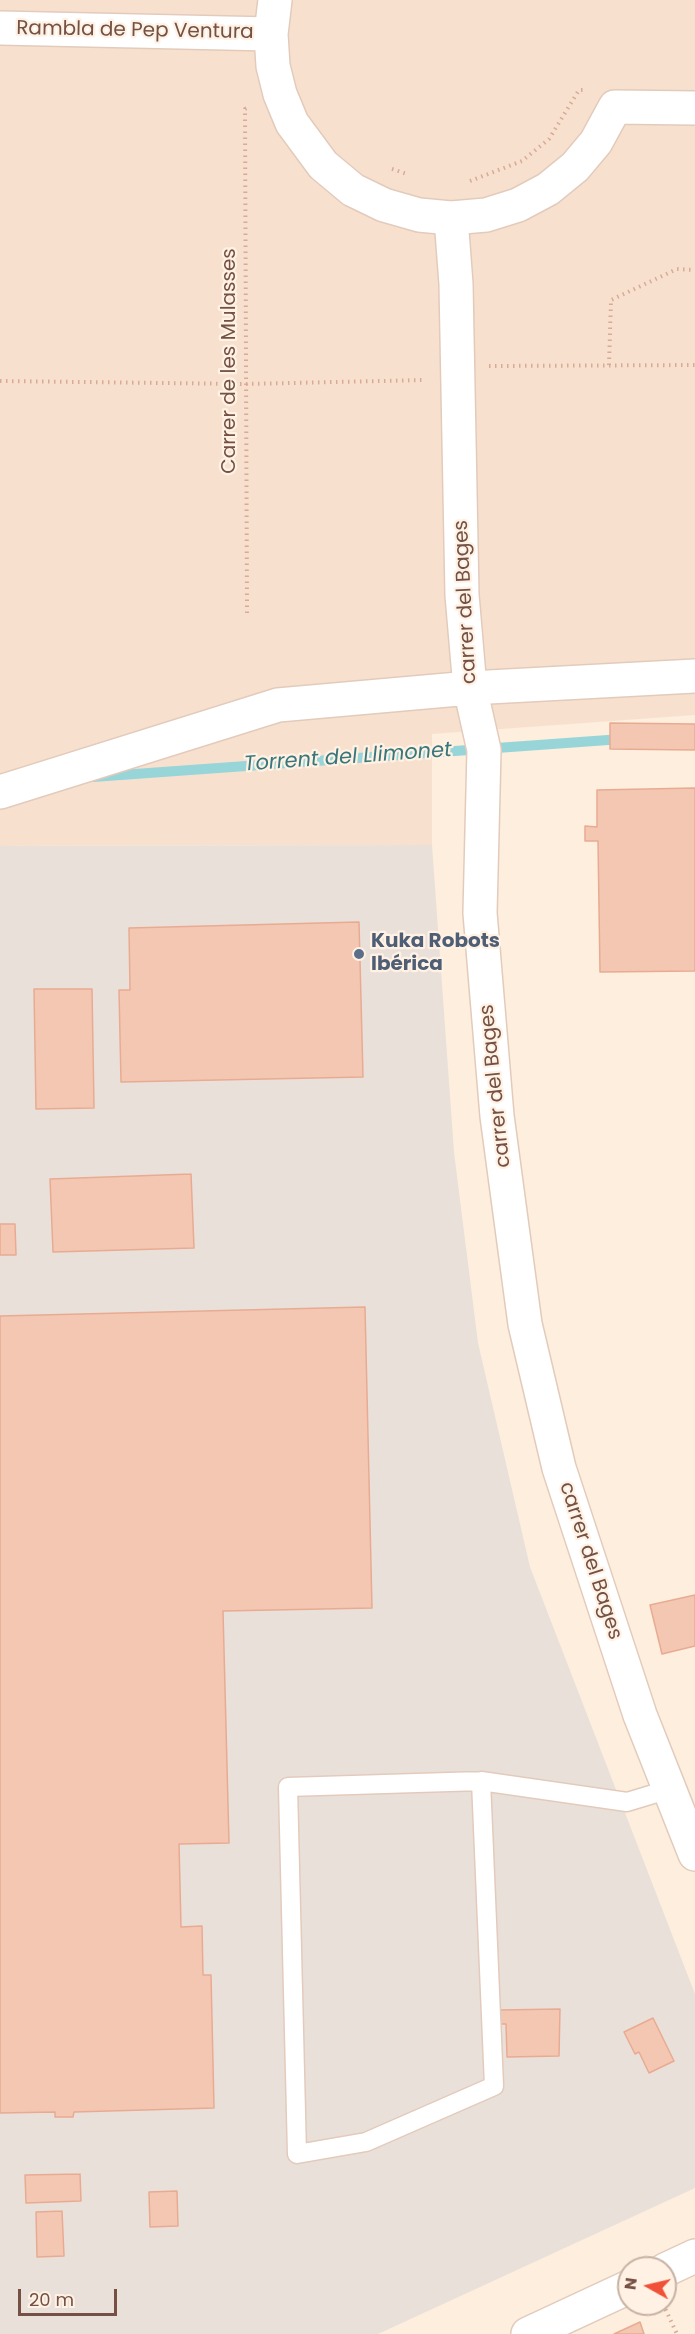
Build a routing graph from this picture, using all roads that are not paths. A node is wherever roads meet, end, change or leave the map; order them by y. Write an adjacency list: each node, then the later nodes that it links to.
1 (275, 0): 3 (street)
2 (0, 28): 3 (street, Rambla de Pep Ventura)
3 (271, 34): 5 (street)
4 (695, 108): 5 (street)
5 (451, 218): 7 (street, carrer del Bages)
6 (695, 676): 7 (street)
7 (470, 688): 8 (street); 10 (street, carrer del Bages)
8 (0, 792)
9 (481, 1781): 9 (lane); 10 (lane)
10 (670, 1789): 11 (street, carrer del Bages)
11 (695, 1854)
12 (695, 2256): 13 (street)
13 (677, 2264)
14 (617, 2293): 15 (street)
15 (528, 2334)

